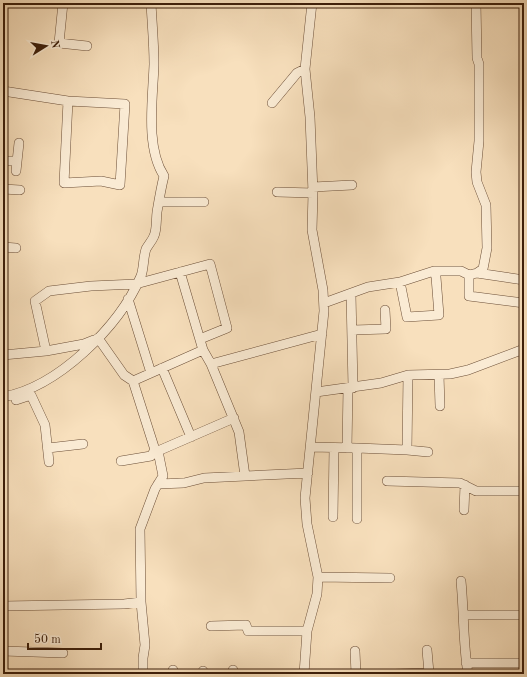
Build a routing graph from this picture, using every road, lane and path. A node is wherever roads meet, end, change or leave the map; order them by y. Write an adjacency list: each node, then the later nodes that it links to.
1 (62, 3): 7 (street)
2 (151, 3): 21 (street)
3 (312, 3): 8 (street)
4 (476, 3): 27 (street)
5 (3, 6): 6 (street)
6 (3, 46)
7 (87, 46)
8 (305, 69): 11 (street); 19 (street)
9 (3, 91): 10 (street)
10 (68, 101): 10 (street)
11 (272, 103)
12 (19, 143): 14 (street)
13 (3, 161): 14 (street)
14 (17, 162): 15 (street)
15 (16, 171)
16 (352, 185): 19 (street)
17 (3, 189): 18 (street)
18 (20, 190)
19 (313, 190): 20 (street); 33 (street)
20 (277, 192)
21 (159, 202): 22 (street); 30 (street)
22 (204, 202)
23 (3, 247): 24 (street)
24 (16, 248)
25 (434, 271): 27 (street); 29 (street); 29 (street)
26 (180, 272): 30 (street); 39 (street); 39 (street)
27 (473, 274): 28 (street); 34 (street)
28 (524, 280)
29 (400, 282): 31 (street)
30 (136, 284): 32 (street); 42 (street)
31 (351, 294): 33 (street); 36 (street)
32 (128, 299): 38 (street); 46 (street)
33 (324, 303): 37 (street)
34 (524, 303)
35 (385, 310): 36 (street)
36 (353, 330): 50 (street)
37 (322, 334): 44 (street); 51 (street)
38 (98, 338): 42 (street); 49 (street); 52 (street)
39 (200, 339): 41 (street)
40 (524, 349): 48 (street)
41 (203, 350): 44 (street); 45 (street)
42 (46, 351): 43 (street)
43 (3, 356)
44 (211, 364): 55 (street)
45 (162, 368): 46 (street); 56 (street)
46 (151, 373): 49 (street)
47 (408, 375): 48 (street); 50 (street); 62 (street)
48 (439, 375): 54 (street)
49 (133, 381): 63 (street)
50 (351, 388): 51 (street); 61 (street)
51 (316, 392): 58 (street)
52 (3, 397)
53 (3, 403): 59 (street)
54 (440, 406)
55 (234, 418): 56 (street); 68 (street)
56 (191, 437): 63 (street)
57 (83, 444): 59 (street)
58 (311, 447): 60 (street); 67 (street)
59 (48, 448): 65 (street)
60 (334, 448): 61 (street); 74 (street)
61 (352, 448): 62 (street); 75 (street)
62 (407, 450): 64 (street)
63 (157, 451): 66 (street); 70 (street)
64 (428, 452)
65 (49, 462)
66 (121, 462)
67 (308, 473): 68 (street); 76 (street)
68 (245, 476): 70 (street)
69 (387, 481): 71 (street)
70 (158, 484): 79 (street)
71 (465, 485): 72 (street); 73 (street)
72 (524, 491)
73 (464, 510)
74 (333, 517)
75 (357, 519)
76 (318, 576): 77 (street); 84 (street)
77 (390, 578)
78 (461, 581): 81 (street)
79 (141, 602): 80 (street); 91 (street)
80 (3, 606)
81 (464, 615): 82 (street); 89 (street)
82 (524, 616)
83 (211, 626): 84 (street)
84 (308, 630): 92 (street)
85 (428, 650): 94 (street)
86 (3, 651): 88 (street)
87 (355, 651): 93 (street)
88 (63, 653)
89 (466, 663): 90 (street); 95 (street)
90 (524, 663)
91 (143, 674)
92 (304, 674)
93 (356, 674)
94 (395, 674)
95 (468, 674)

